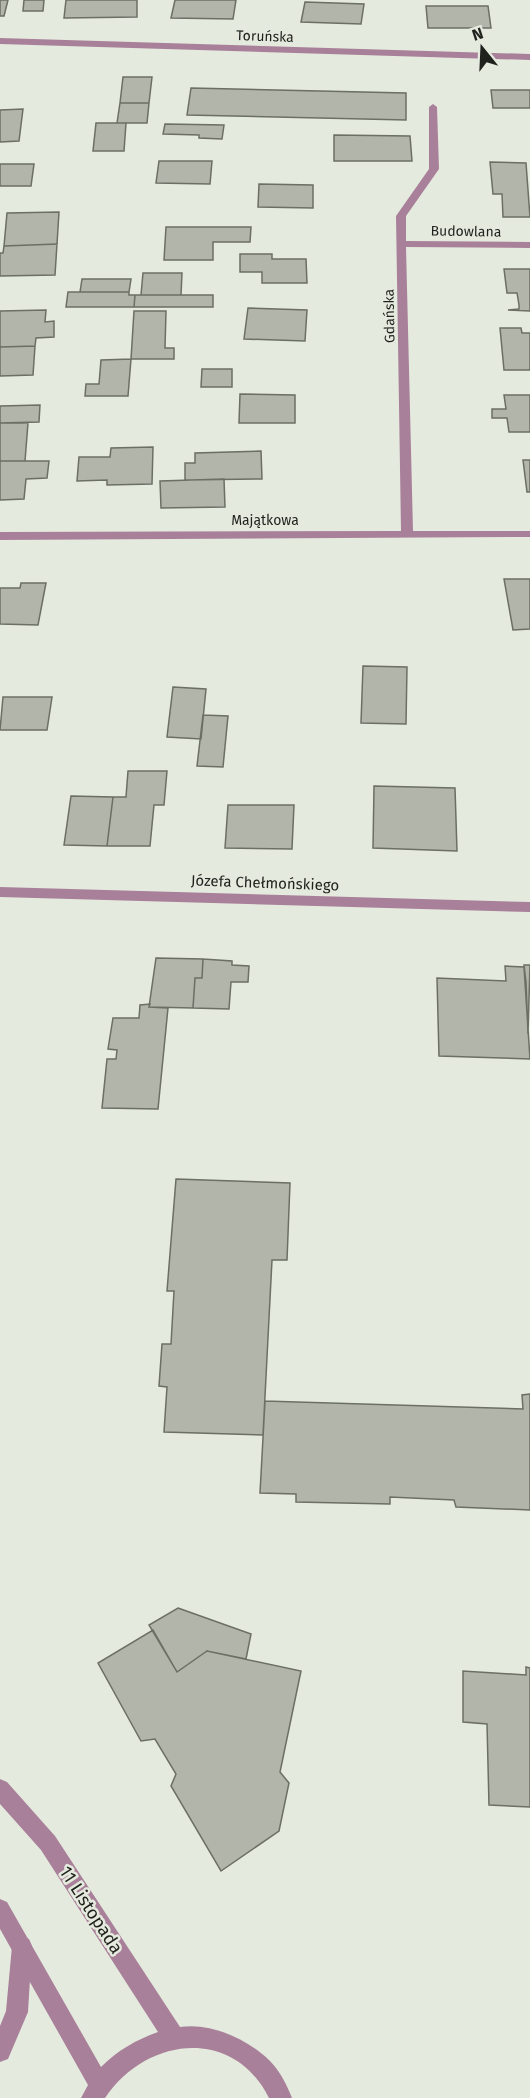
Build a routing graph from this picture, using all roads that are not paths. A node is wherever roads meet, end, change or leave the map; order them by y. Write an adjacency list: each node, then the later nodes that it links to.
1 (0, 41): 2 (street, Toruńska)
2 (530, 57)
3 (433, 107): 4 (street, Gdańska)
4 (401, 243): 5 (street, Budowlana); 7 (street, Gdańska)
5 (530, 245)
6 (530, 534): 7 (street, Majątkowa)
7 (407, 535): 8 (street, Majątkowa)
8 (0, 536)
9 (0, 892): 10 (street, Józefa Chełmońskiego)
10 (530, 907)
11 (0, 1789): 14 (street, 11 Listopada)
12 (0, 1909): 13 (street)
13 (22, 1946): 15 (street); 16 (street)
14 (174, 2037): 16 (street); 17 (street)
15 (0, 2051)
16 (96, 2091)
17 (281, 2098)

